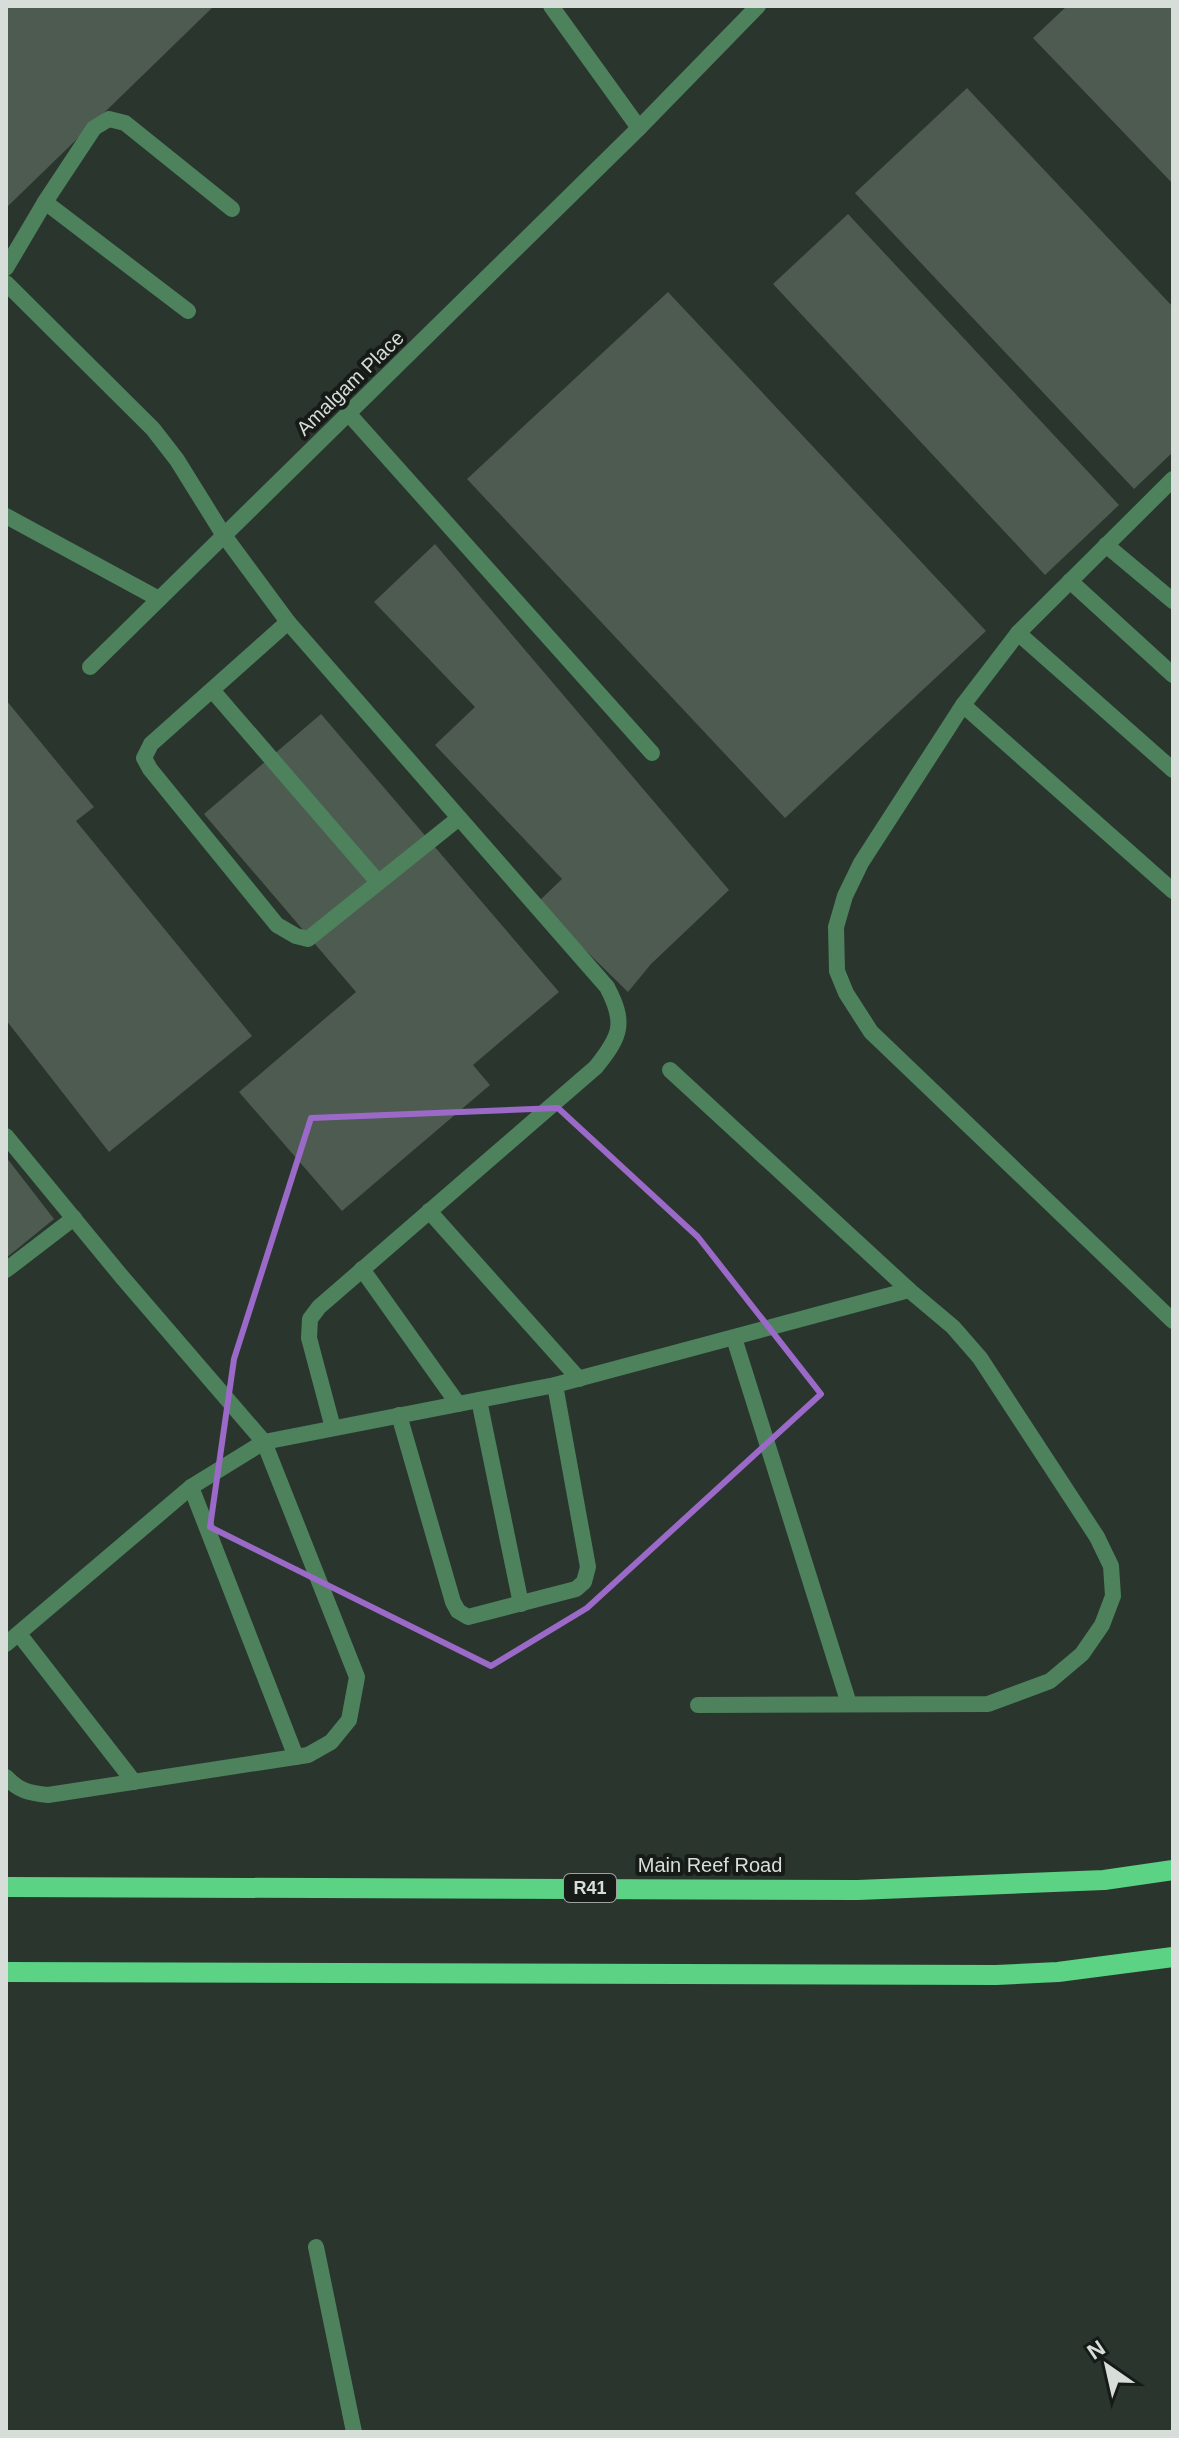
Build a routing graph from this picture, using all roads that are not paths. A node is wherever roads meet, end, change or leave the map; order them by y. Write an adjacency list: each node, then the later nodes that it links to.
1 (551, 6): 3 (lane)
2 (758, 6): 3 (lane, Amalgam Place)
3 (639, 128): 9 (lane, Amalgam Place)
4 (45, 202): 5 (lane); 6 (lane); 8 (lane)
5 (232, 209)
6 (6, 268)
7 (6, 283): 12 (lane)
8 (188, 311)
9 (348, 413): 12 (lane, Amalgam Place); 23 (lane)
10 (1173, 479): 13 (lane)
11 (6, 516): 15 (lane)
12 (223, 534): 15 (lane, Amalgam Place); 17 (lane)
13 (1106, 545): 14 (lane); 16 (lane)
14 (1070, 581): 18 (lane); 20 (lane)
15 (159, 599): 19 (lane, Amalgam Place)
16 (1173, 601)
17 (288, 622): 21 (lane); 25 (lane)
18 (1018, 633): 22 (lane); 24 (lane)
19 (90, 667)
20 (1173, 675)
21 (212, 690): 26 (lane); 26 (lane)
22 (963, 705): 27 (lane); 35 (lane)
23 (652, 753)
24 (1173, 770)
25 (459, 818): 26 (lane); 30 (lane)
26 (378, 882)
27 (1173, 891)
28 (670, 1070): 34 (lane)
29 (6, 1136): 31 (lane)
30 (429, 1211): 32 (lane); 37 (lane)
31 (74, 1218): 33 (lane); 43 (lane)
32 (362, 1269): 40 (lane); 42 (lane)
33 (6, 1270)
34 (909, 1290): 36 (lane); 47 (lane)
35 (1173, 1321)
36 (734, 1338): 37 (lane); 47 (lane)
37 (579, 1379): 38 (lane)
38 (555, 1385): 39 (lane); 45 (lane)
39 (479, 1400): 40 (lane); 45 (lane)
40 (458, 1404): 41 (lane)
41 (399, 1415): 42 (lane); 45 (lane)
42 (333, 1428): 43 (lane)
43 (264, 1442): 44 (lane); 49 (lane)
44 (191, 1487): 46 (lane); 49 (lane)
45 (521, 1604)
46 (12, 1639): 51 (lane)
47 (849, 1704): 48 (lane)
48 (698, 1705)
49 (296, 1757): 51 (lane)
50 (6, 1777): 51 (lane)
51 (134, 1782)
52 (1173, 1870): 53 (main road, Main Reef Road / R41)
53 (6, 1887)
54 (1173, 1957): 55 (main road)
55 (6, 1972)
56 (316, 2247): 57 (lane)
57 (354, 2432)

